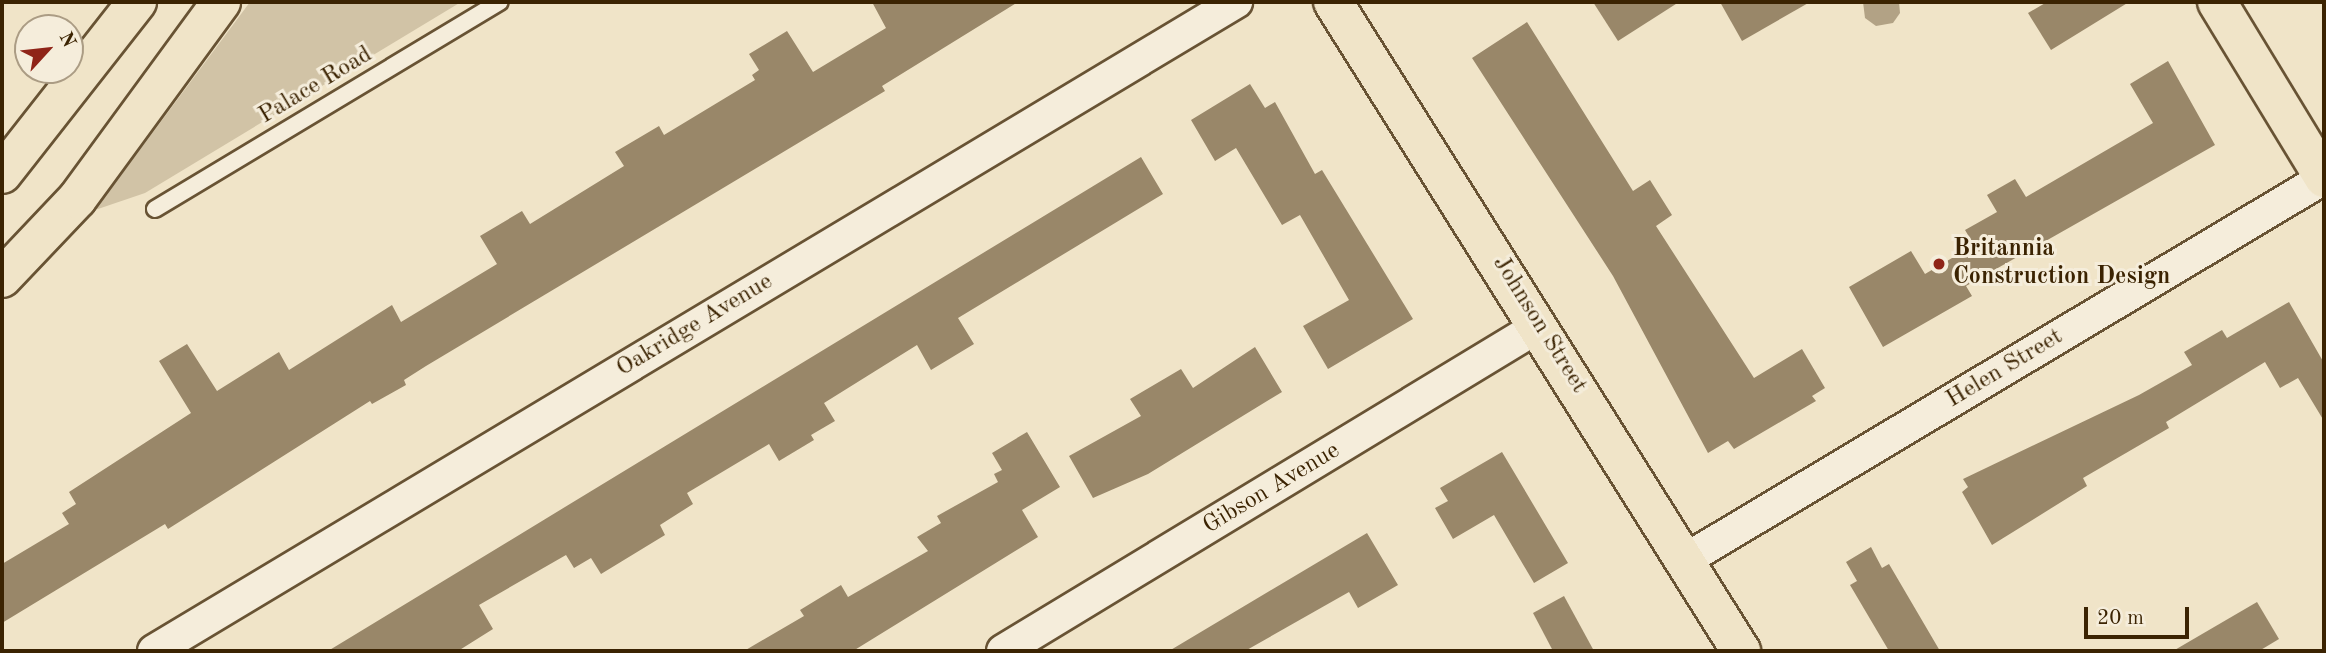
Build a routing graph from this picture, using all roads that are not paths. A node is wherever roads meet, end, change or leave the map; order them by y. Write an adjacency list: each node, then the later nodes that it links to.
1 (137, 2): 7 (main road)
2 (220, 2): 10 (main road)
3 (500, 2): 9 (lane, Palace Road)
4 (1236, 2): 13 (street, Oakridge Avenue)
5 (1332, 2): 11 (main road, Johnson Street)
6 (2217, 2): 8 (main road)
7 (2, 174)
8 (2324, 178): 12 (street, Helen Street)
9 (155, 209)
10 (2, 278)
11 (1539, 326): 12 (main road, Johnson Street); 14 (street, Gibson Avenue)
12 (1685, 560): 15 (main road, Johnson Street)
13 (153, 651)
14 (1003, 651)
15 (1741, 651)

